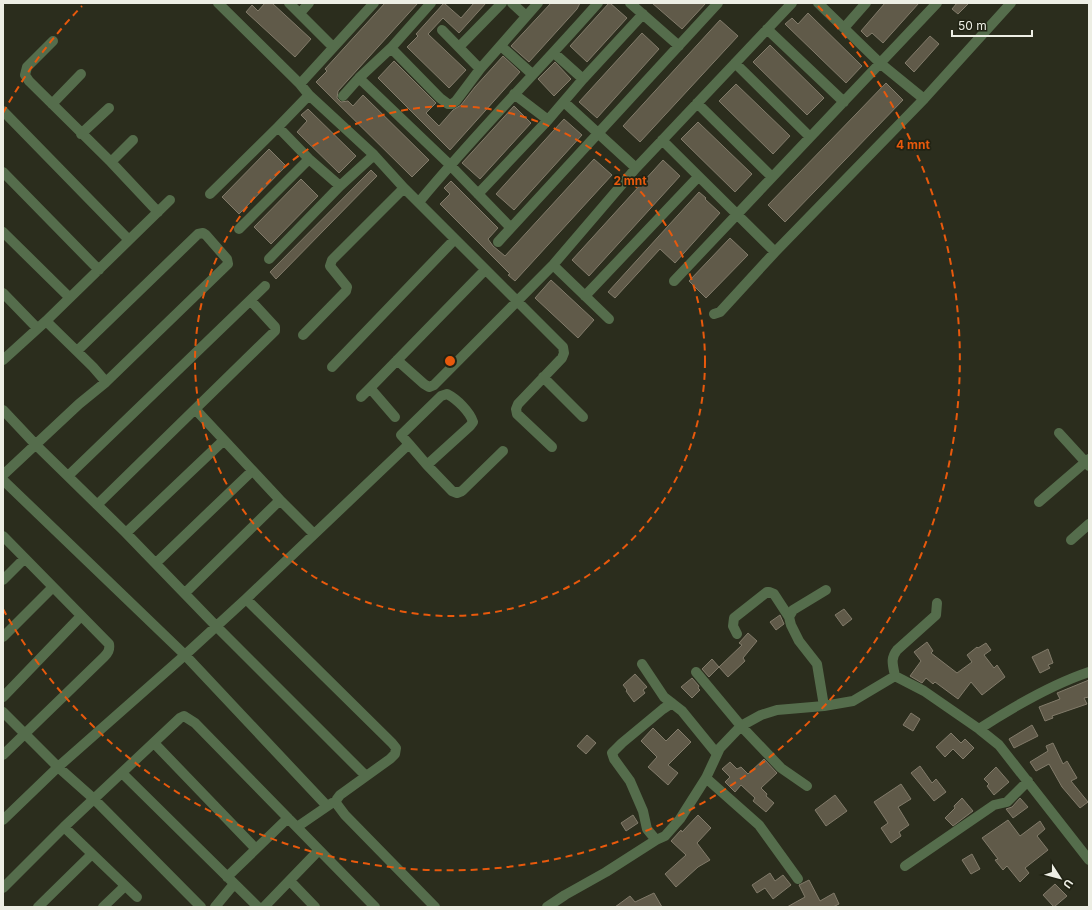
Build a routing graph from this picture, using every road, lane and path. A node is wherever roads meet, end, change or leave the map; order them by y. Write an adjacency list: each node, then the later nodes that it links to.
1 (218, 3): 37 (street)
2 (289, 3): 17 (street)
3 (309, 3): 17 (street)
4 (374, 3): 26 (street)
5 (431, 3): 28 (street)
6 (502, 3): 27 (street)
7 (512, 3): 19 (street)
8 (538, 3): 19 (street)
9 (598, 3): 29 (street)
10 (630, 3): 18 (street)
11 (718, 3): 25 (street)
12 (792, 3): 21 (street)
13 (818, 3): 20 (street)
14 (866, 3): 20 (street)
15 (937, 3): 31 (street)
16 (1011, 3): 41 (street)
17 (300, 13): 26 (street)
18 (643, 14): 25 (street); 36 (street)
19 (526, 16): 24 (street)
20 (844, 28): 31 (street)
21 (768, 29): 30 (street); 43 (street)
22 (442, 30): 27 (street)
23 (54, 41): 45 (street)
24 (501, 46): 32 (street); 34 (street)
25 (679, 46): 51 (street)
26 (333, 47): 37 (street)
27 (459, 47): 32 (street)
28 (391, 48): 32 (street); 35 (street)
29 (554, 53): 34 (street); 36 (street)
30 (735, 63): 44 (street); 52 (street)
31 (881, 64): 41 (street); 43 (street)
32 (480, 69)
33 (81, 74): 45 (street)
34 (532, 74): 38 (street)
35 (359, 78): 40 (street); 58 (street)
36 (583, 79): 42 (street)
37 (300, 84): 39 (street)
38 (514, 94): 48 (street); 58 (street)
39 (309, 95): 49 (street); 55 (street)
40 (343, 96)
41 (924, 99): 77 (street)
42 (564, 102): 48 (street); 51 (street)
43 (844, 102): 52 (street)
44 (697, 103): 54 (street); 62 (street)
45 (52, 104): 50 (street)
46 (108, 108): 50 (street)
47 (3, 111): 74 (street)
48 (548, 120): 66 (street)
49 (278, 127): 56 (street); 65 (street)
50 (81, 134): 57 (street)
51 (599, 134): 59 (street); 71 (street)
52 (810, 137): 62 (street)
53 (133, 140): 57 (street)
54 (662, 140): 59 (street); 61 (street)
55 (374, 155): 63 (street); 64 (street)
56 (310, 159): 63 (street); 72 (street)
57 (111, 162): 69 (street)
58 (450, 165): 66 (street); 68 (street)
59 (636, 168): 79 (street)
60 (3, 172): 80 (street)
61 (698, 177): 70 (street); 85 (street)
62 (772, 177): 70 (street)
63 (340, 186): 78 (street)
64 (404, 188): 68 (street); 93 (street)
65 (210, 194)
66 (478, 194): 71 (street)
67 (170, 200): 69 (street)
68 (419, 202): 75 (street)
69 (158, 212): 74 (street)
70 (736, 215): 77 (street); 82 (street)
71 (511, 228): 76 (street)
72 (239, 229)
73 (3, 232): 86 (street)
74 (128, 239): 80 (street)
75 (455, 239): 81 (street); 97 (street)
76 (498, 242)
77 (774, 252): 89 (street)
78 (269, 259)
79 (553, 265): 85 (street); 87 (street)
80 (99, 270): 86 (street)
81 (485, 270): 87 (street); 96 (street)
82 (674, 281)
83 (265, 286): 88 (street)
84 (3, 293): 92 (street)
85 (585, 296): 90 (street)
86 (69, 298): 91 (street)
87 (517, 300): 96 (street); 98 (street)
88 (250, 301): 103 (street); 116 (street)
89 (714, 314)
90 (609, 319)
91 (46, 321): 92 (street); 94 (street)
92 (38, 328): 95 (street)
93 (303, 335)
94 (77, 351): 99 (street); 99 (street)
95 (5, 355)
96 (397, 360): 100 (street)
97 (332, 367)
98 (543, 377): 105 (street); 110 (street)
99 (106, 382): 109 (street)
100 (370, 388): 101 (street); 104 (street)
101 (361, 397)
102 (3, 410): 109 (street)
103 (196, 410): 107 (street); 120 (street)
104 (395, 416)
105 (584, 417)
106 (1059, 433): 112 (street)
107 (224, 440): 114 (street); 122 (street)
108 (409, 444): 113 (street); 113 (street); 123 (street)
109 (36, 445): 115 (street); 116 (street)
110 (552, 447)
111 (503, 451): 113 (street)
112 (1088, 462): 119 (street)
113 (427, 465)
114 (252, 471): 118 (street); 127 (street)
115 (3, 475)
116 (68, 476): 120 (street)
117 (3, 480): 139 (street)
118 (280, 500): 123 (street); 131 (street)
119 (1039, 502)
120 (98, 504): 122 (street)
121 (1089, 524): 125 (street)
122 (126, 532): 127 (street)
123 (314, 534): 132 (street)
124 (3, 536): 126 (street)
125 (1071, 540)
126 (24, 559): 128 (street); 129 (street)
127 (156, 563): 131 (street)
128 (3, 580)
129 (53, 587): 134 (street); 138 (street)
130 (826, 590): 135 (street)
131 (185, 593): 136 (street)
132 (246, 599): 136 (street); 156 (street)
133 (937, 603): 143 (street)
134 (80, 616): 144 (street); 150 (street)
135 (789, 617): 137 (street); 146 (street)
136 (216, 626): 139 (street); 156 (street)
137 (737, 634)
138 (3, 637)
139 (185, 655): 154 (street); 162 (street)
140 (642, 664): 145 (street)
141 (696, 672): 148 (street)
142 (1089, 672): 149 (street)
143 (894, 676): 146 (street); 149 (street)
144 (3, 696)
145 (672, 703): 152 (street); 167 (street)
146 (824, 706): 148 (street)
147 (3, 712): 150 (street)
148 (741, 726): 152 (street); 159 (street)
149 (979, 729): 158 (street)
150 (26, 734): 153 (street); 154 (street)
151 (154, 743): 155 (street); 163 (street); 168 (street)
152 (717, 754): 157 (street)
153 (3, 755)
154 (58, 767): 160 (street); 164 (street)
155 (122, 773): 160 (street); 174 (street)
156 (366, 776): 161 (street)
157 (706, 778): 167 (street); 173 (street)
158 (1028, 781): 171 (street); 172 (street)
159 (807, 786)
160 (94, 799): 165 (street); 181 (street)
161 (337, 799): 162 (street); 187 (street)
162 (327, 806): 166 (street)
163 (288, 818): 166 (street); 168 (street)
164 (3, 820)
165 (64, 827): 170 (street); 177 (street)
166 (297, 827): 169 (street)
167 (656, 840): 188 (street)
168 (256, 849): 174 (street)
169 (319, 850): 175 (street); 186 (street)
170 (92, 854): 176 (street); 179 (street)
171 (1088, 859)
172 (905, 866)
173 (798, 879)
174 (231, 881): 182 (street); 183 (street)
175 (290, 881): 184 (street); 185 (street)
176 (125, 886): 178 (street); 180 (street)
177 (3, 888)
178 (137, 897)
179 (38, 907)
180 (103, 907)
181 (201, 907)
182 (215, 907)
183 (258, 907)
184 (264, 907)
185 (315, 907)
186 (375, 907)
187 (435, 907)
188 (547, 907)

